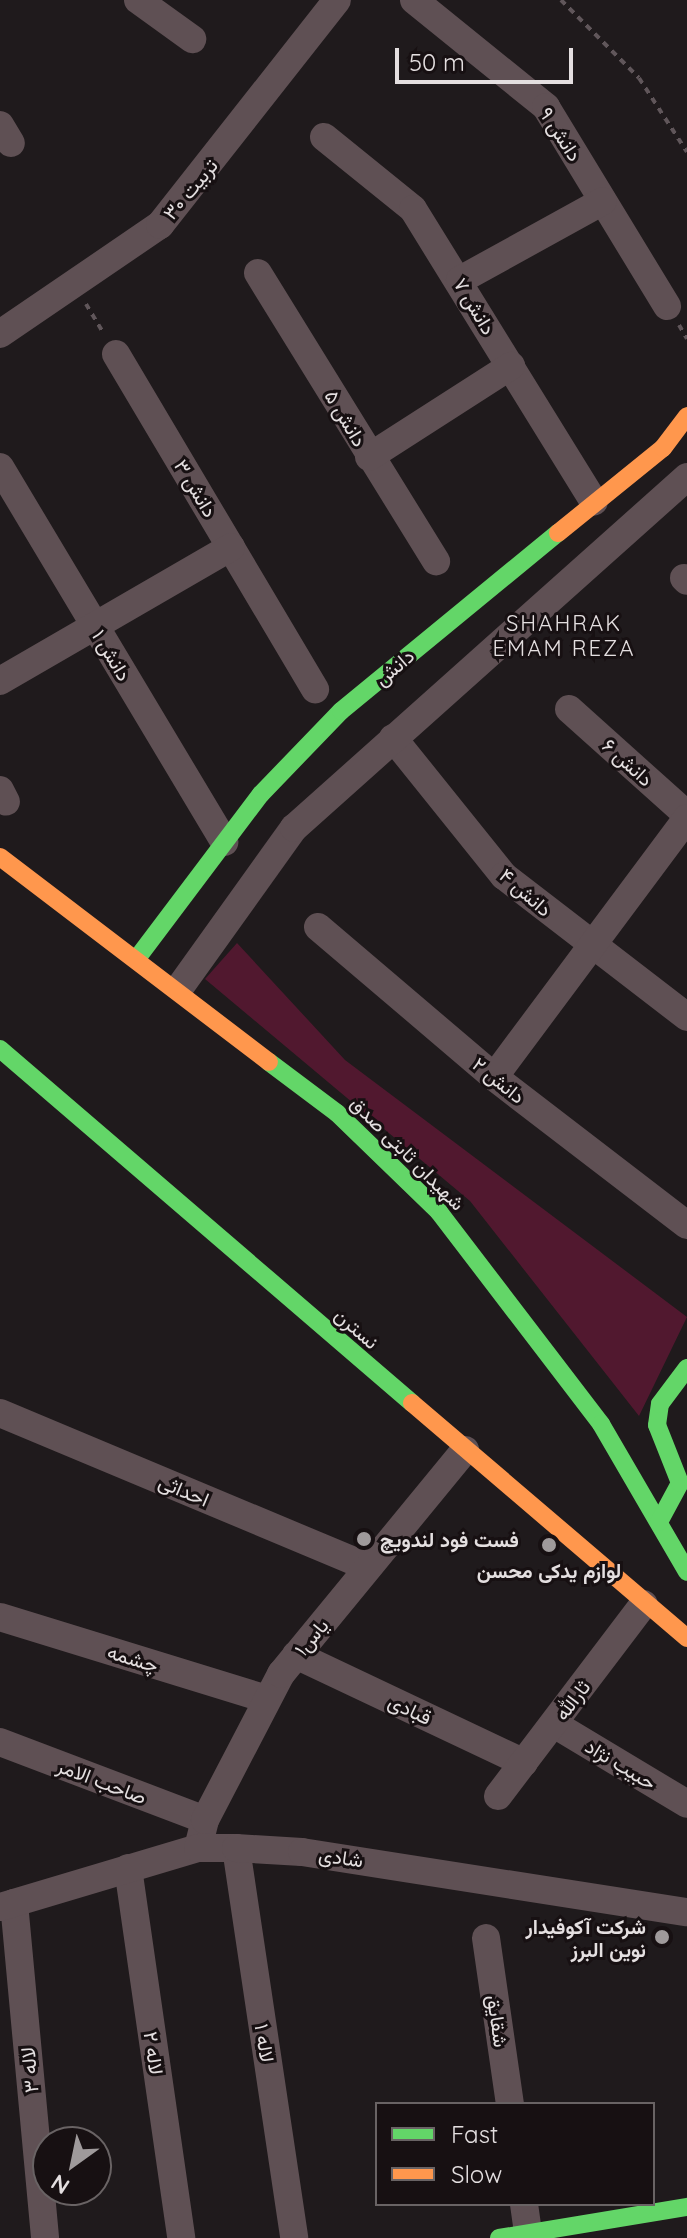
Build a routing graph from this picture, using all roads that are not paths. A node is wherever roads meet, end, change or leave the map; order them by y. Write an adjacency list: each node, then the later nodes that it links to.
1 (138, 0): 4 (street)
2 (337, 0): 10 (street, تربیت ۳۰)
3 (414, 0): 6 (street, دانش ۹)
4 (192, 39)
5 (324, 137): 8 (street, دانش ۷)
6 (603, 201): 8 (street); 9 (street, دانش ۹)
7 (258, 273): 15 (street, دانش ۵)
8 (460, 280): 12 (street, دانش ۷)
9 (667, 306)
10 (0, 334)
11 (116, 354): 19 (street, دانش ۳)
12 (511, 366): 15 (street); 18 (street, دانش ۷)
13 (687, 416): 14 (street, دانش)
14 (663, 448): 17 (street); 18 (street, دانش)
15 (369, 457): 20 (street, دانش ۵)
16 (0, 467): 21 (street, دانش ۱)
17 (687, 475): 25 (street)
18 (594, 502): 27 (street, دانش)
19 (231, 547): 21 (street); 23 (street, دانش ۳)
20 (436, 561)
21 (95, 626): 22 (street); 27 (street, دانش ۱)
22 (0, 681)
23 (315, 689)
24 (569, 709): 26 (street, دانش ۶)
25 (393, 738): 30 (street, دانش ۴); 32 (street)
26 (687, 817): 30 (street)
27 (224, 842): 31 (street, دانش)
28 (0, 857): 31 (street, شهیدان ثابتی صدق)
29 (318, 927): 35 (street, دانش ۲)
30 (589, 945): 33 (street, دانش ۴); 35 (street)
31 (138, 957): 32 (street, شهیدان ثابتی صدق)
32 (180, 987): 40 (street, شهیدان ثابتی صدق)
33 (687, 1017)
34 (0, 1049): 39 (street, نسترن)
35 (494, 1077): 36 (street, دانش ۲)
36 (687, 1225)
37 (687, 1368): 40 (street)
38 (0, 1413): 41 (street, احداثی)
39 (465, 1450): 41 (street, یاس۱); 43 (street, نسترن)
40 (659, 1522): 42 (street, شهیدان ثابتی صدق)
41 (368, 1567): 46 (street, یاس۱)
42 (687, 1572)
43 (644, 1604): 45 (street, نسترن); 48 (street, ثارالله)
44 (0, 1617): 47 (street, چشمه)
45 (687, 1638)
46 (296, 1655): 47 (street, یاس۱); 50 (street, قبادی)
47 (266, 1699): 53 (street, یاس۱)
48 (554, 1724): 50 (street, ثارالله); 52 (street, حبیب نژاد)
49 (0, 1742): 53 (street, صاحب الامر)
50 (524, 1763): 51 (street, ثارالله)
51 (498, 1796)
52 (687, 1804)
53 (205, 1820): 54 (street, یاس۱)
54 (198, 1848): 55 (street, شادی); 56 (street, شادی)
55 (236, 1848): 58 (street, شادی); 66 (street, لاله ۱)
56 (128, 1868): 57 (street, شادی); 65 (street, لاله ۲)
57 (7, 1905): 64 (street, لاله ۳)
58 (687, 1912)
59 (486, 1938): 60 (street, شقایق)
60 (510, 2102)
61 (524, 2206): 63 (street)
62 (687, 2207): 63 (street)
63 (528, 2234): 67 (street)
64 (45, 2238)
65 (181, 2238)
66 (294, 2238)
67 (499, 2238)

